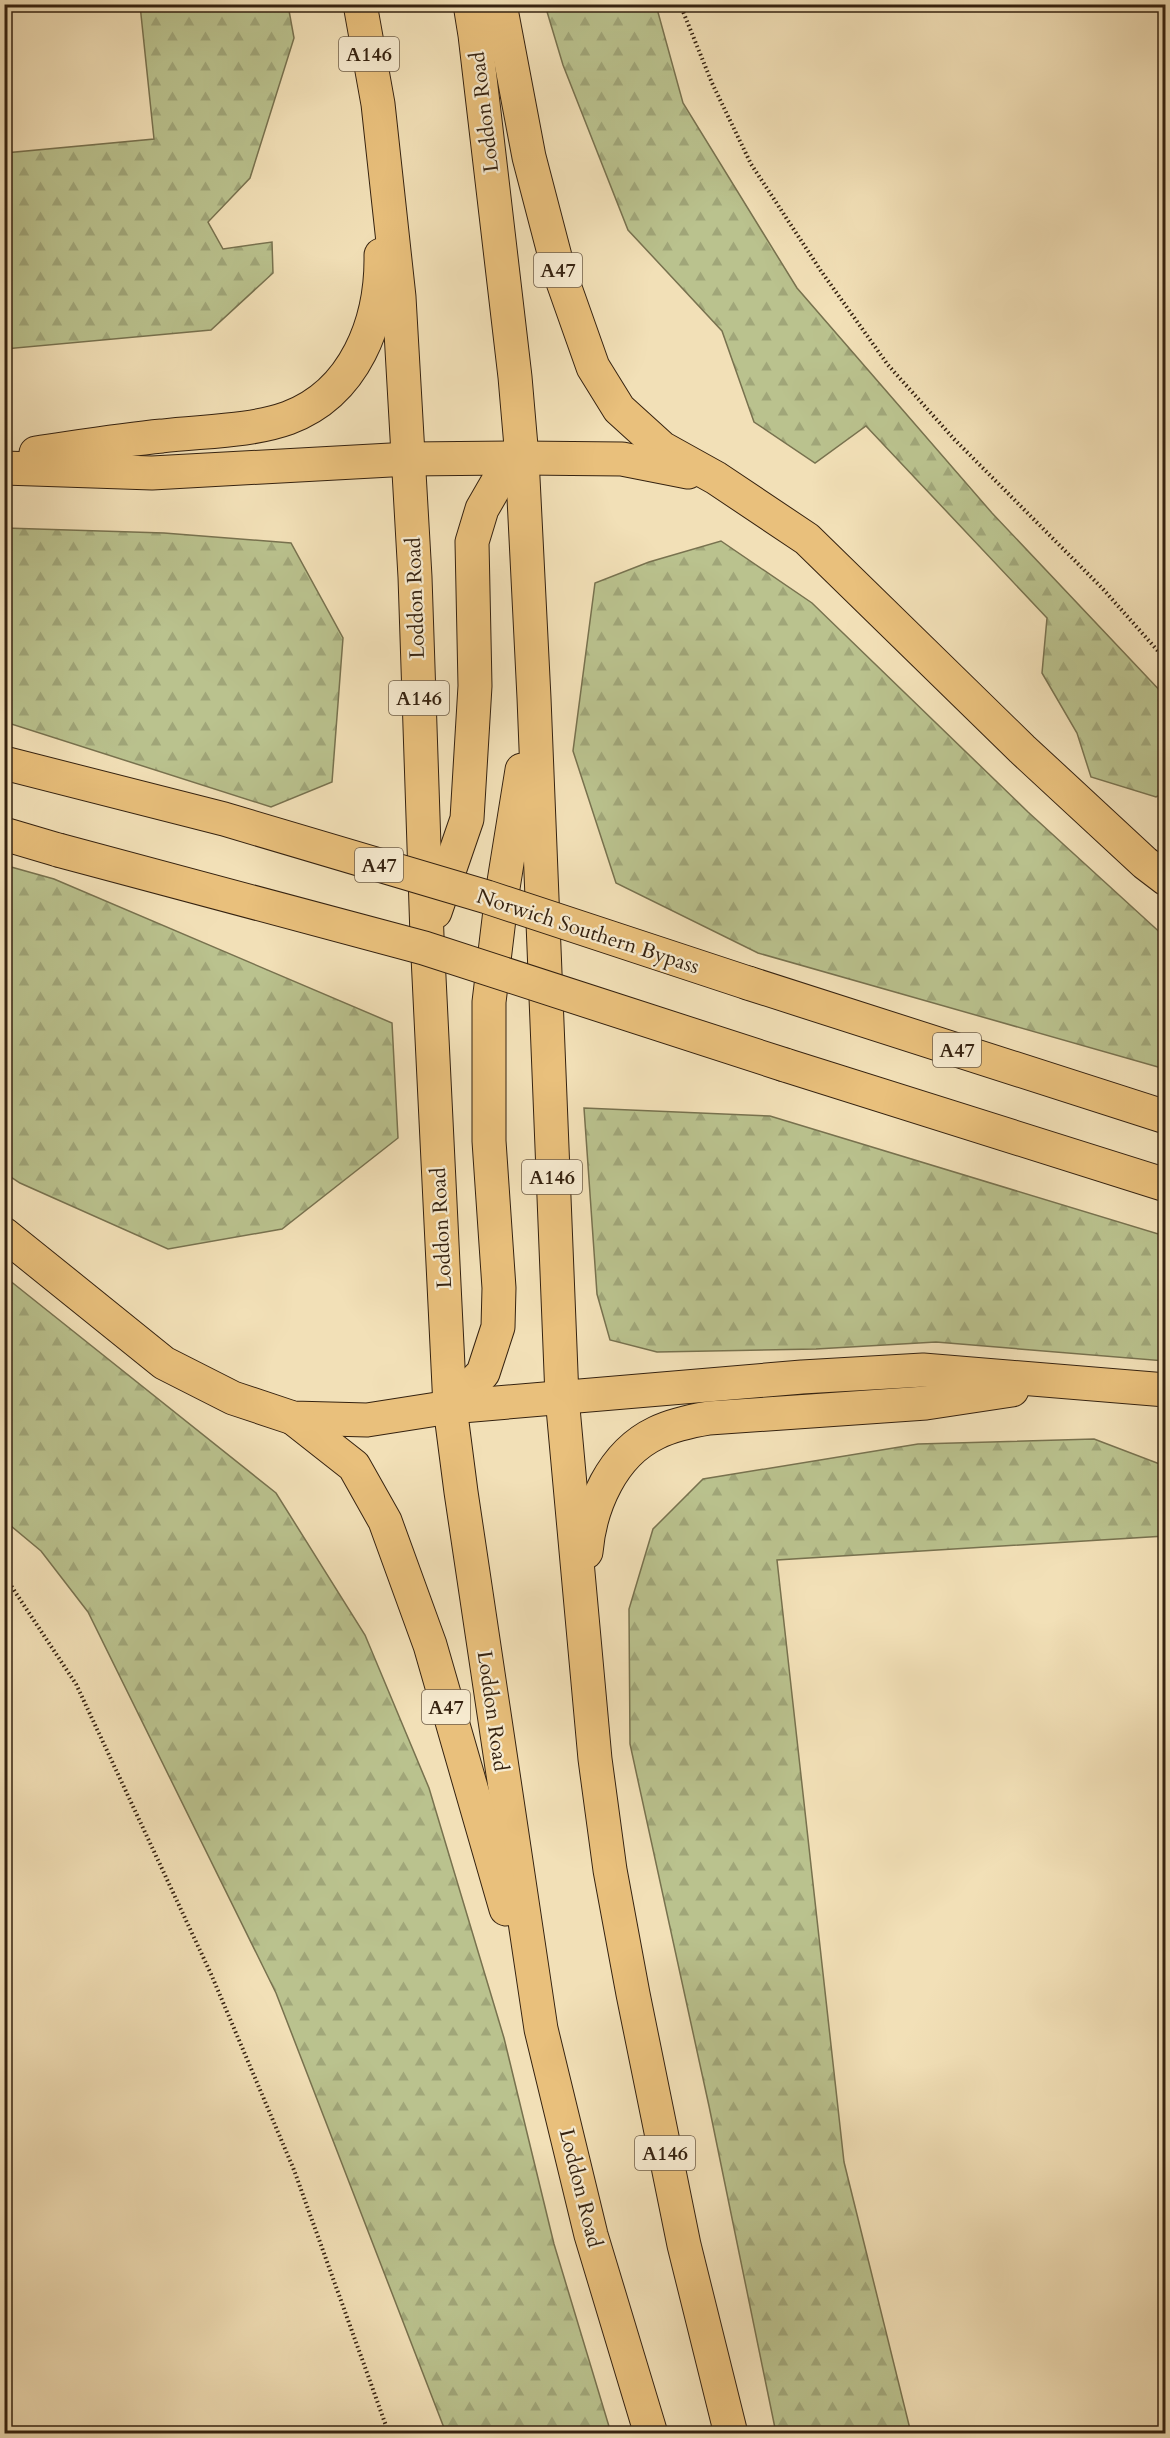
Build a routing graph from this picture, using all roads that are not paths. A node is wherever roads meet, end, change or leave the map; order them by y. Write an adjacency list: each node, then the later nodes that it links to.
1 (360, 4): 4 (highway, Loddon Road / A146)
2 (470, 4): 6 (highway, Loddon Road / A146)
3 (500, 4): 9 (highway, A47)
4 (378, 104): 5 (highway); 7 (highway, Loddon Road / A146)
5 (4, 458)
6 (522, 458): 7 (highway, A47); 9 (highway, A47); 10 (highway, Loddon Road / A146); 14 (highway)
7 (409, 459): 8 (highway, A47); 14 (highway, Loddon Road / A146)
8 (4, 468)
9 (716, 477): 13 (highway, A47)
10 (534, 698): 20 (highway, Loddon Road / A146); 21 (highway)
11 (4, 763): 15 (highway, Norwich Southern Bypass / A47, bridge)
12 (4, 834): 16 (highway, bridge)
13 (1166, 879)
14 (427, 936): 21 (highway, Loddon Road / A146)
15 (1166, 1117)
16 (1166, 1185)
17 (4, 1234): 22 (highway, A47)
18 (1064, 1382): 19 (highway, A47); 20 (highway, A47); 23 (highway, A47)
19 (1166, 1390)
20 (562, 1397): 21 (highway, A47); 23 (highway, Loddon Road / A146)
21 (450, 1407): 22 (highway, A47); 24 (highway, Loddon Road / A146)
22 (293, 1418): 24 (highway, A47)
23 (581, 1603): 26 (highway, Loddon Road / A146)
24 (541, 2029): 25 (highway, Loddon Road / A146)
25 (651, 2433)
26 (731, 2433)

